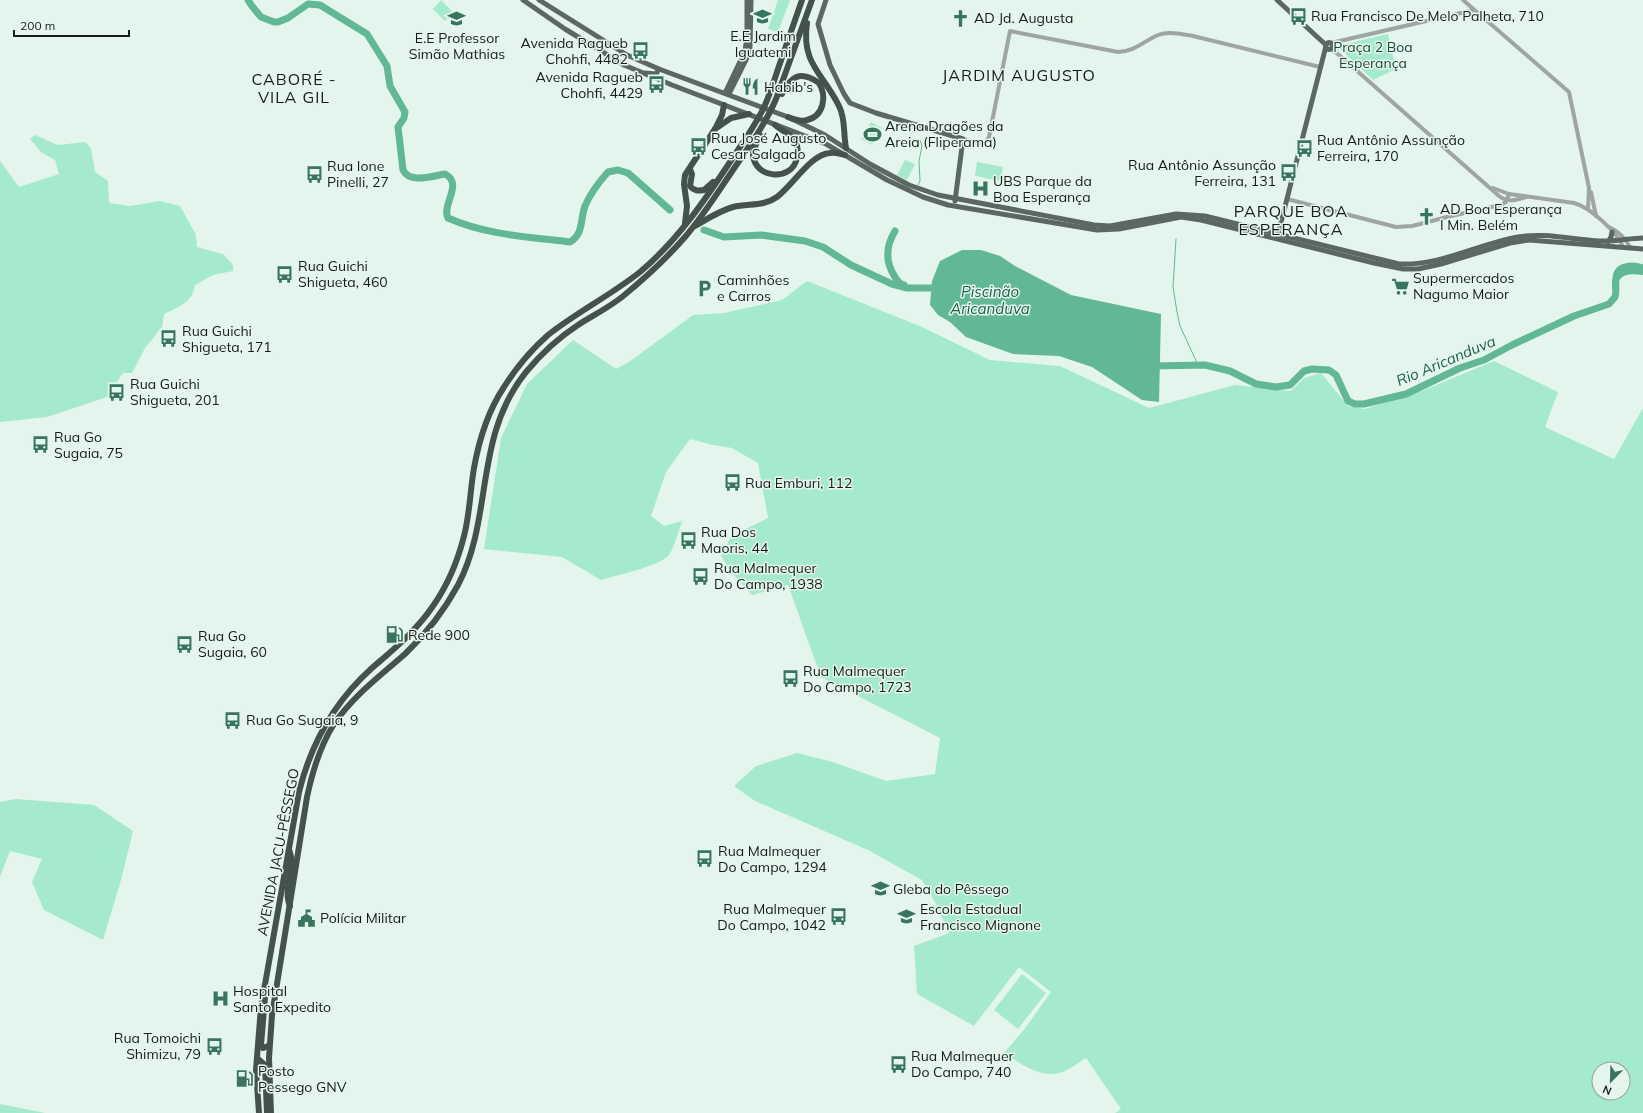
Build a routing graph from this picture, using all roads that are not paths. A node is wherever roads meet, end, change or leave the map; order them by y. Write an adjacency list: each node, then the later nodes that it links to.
1 (523, 0): 15 (main road)
2 (539, 0): 14 (main road)
3 (747, 0): 16 (main road)
4 (751, 0): 16 (main road)
5 (802, 0): 28 (highway, AVENIDA JACU-PÊSSEGO)
6 (812, 0): 11 (highway, AVENIDA JACU-PÊSSEGO)
7 (826, 0): 24 (main road)
8 (1277, 0): 12 (main road)
9 (1463, 0): 10 (street)
10 (1474, 10): 12 (street); 30 (street)
11 (808, 11): 17 (highway, AVENIDA JACU-PÊSSEGO); 25 (highway)
12 (1329, 46): 13 (main road); 29 (street)
13 (1320, 67): 24 (street); 34 (main road)
14 (659, 69): 15 (main road); 16 (main road)
15 (643, 74): 18 (main road)
16 (727, 94): 20 (main road)
17 (776, 99): 20 (highway); 23 (highway, AVENIDA JACU-PÊSSEGO)
18 (724, 104): 19 (main road); 22 (highway)
19 (749, 114): 21 (main road); 22 (highway)
20 (788, 117): 25 (main road)
21 (775, 125): 23 (highway); 26 (main road)
22 (715, 129): 27 (highway)
23 (760, 131): 40 (highway, AVENIDA JACU-PÊSSEGO)
24 (963, 139): 33 (main road)
25 (846, 148): 33 (main road)
26 (845, 155): 35 (main road); 40 (highway)
27 (690, 169): 28 (highway); 39 (highway)
28 (719, 178): 39 (highway, AVENIDA JACU-PÊSSEGO)
29 (1490, 186): 31 (street); 36 (street)
30 (1589, 188): 37 (street); 38 (street)
31 (1509, 194): 32 (street); 36 (street)
32 (1526, 197): 36 (street); 37 (street)
33 (956, 199): 35 (main road); 43 (main road)
34 (1287, 199): 36 (street); 43 (main road)
35 (931, 200): 43 (main road)
36 (1507, 200)
37 (1588, 209): 38 (street)
38 (1596, 216): 41 (street)
39 (685, 225): 50 (highway, AVENIDA JACU-PÊSSEGO)
40 (693, 226): 51 (highway, AVENIDA JACU-PÊSSEGO)
41 (1609, 227): 42 (street); 45 (street)
42 (1612, 232): 45 (street); 46 (main road)
43 (1278, 236): 46 (main road); 47 (main road)
44 (1643, 238): 45 (main road)
45 (1623, 240): 46 (main road); 47 (street); 48 (street)
46 (1608, 242)
47 (1622, 247): 48 (main road)
48 (1630, 247): 49 (main road)
49 (1643, 249)
50 (297, 803): 51 (highway); 52 (highway, AVENIDA JACU-PÊSSEGO)
51 (301, 839): 53 (highway, AVENIDA JACU-PÊSSEGO)
52 (289, 850): 53 (highway); 54 (highway, AVENIDA JACU-PÊSSEGO)
53 (290, 907): 55 (highway, AVENIDA JACU-PÊSSEGO)
54 (264, 992): 55 (highway); 56 (highway, AVENIDA JACU-PÊSSEGO)
55 (269, 1044): 56 (highway); 60 (highway, AVENIDA JACU-PÊSSEGO)
56 (257, 1058): 57 (highway, AVENIDA JACU-PÊSSEGO); 59 (highway)
57 (256, 1070): 58 (highway, AVENIDA JACU-PÊSSEGO); 59 (highway)
58 (259, 1113)
59 (267, 1113)
60 (271, 1113)

